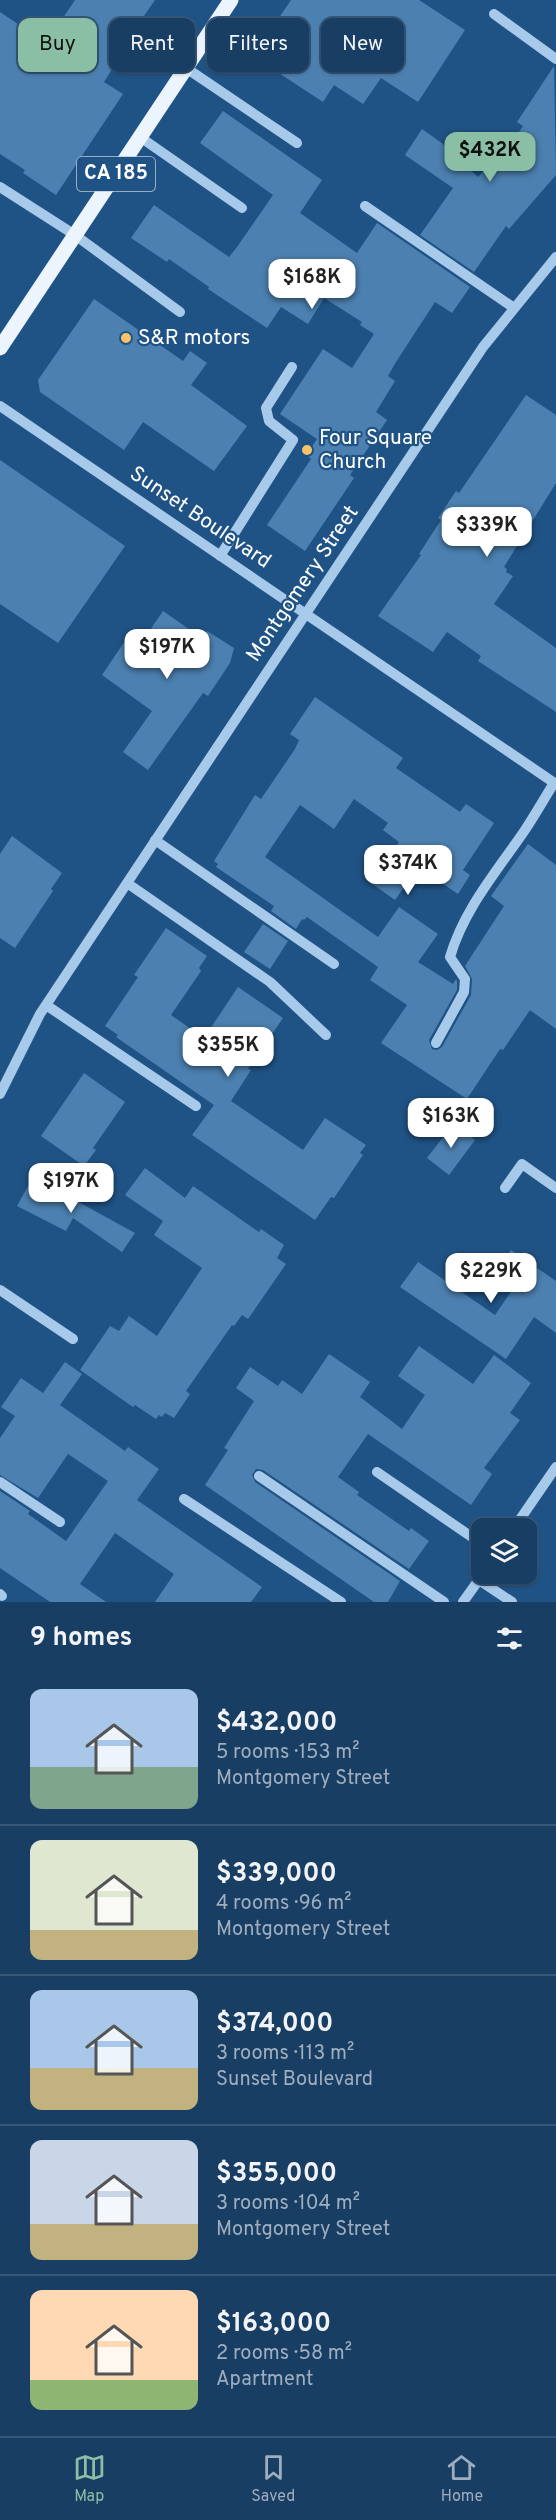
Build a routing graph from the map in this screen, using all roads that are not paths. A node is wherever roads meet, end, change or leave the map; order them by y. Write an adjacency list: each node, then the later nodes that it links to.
1 (231, 0): 3 (main road, CA 185)
2 (494, 14): 4 (street)
3 (195, 54)
4 (556, 59)
5 (183, 72): 7 (main road, CA 185)
6 (192, 72): 8 (street)
7 (140, 138): 11 (street); 12 (main road, CA 185)
8 (297, 143)
9 (0, 187): 12 (street)
10 (365, 206): 14 (street)
11 (242, 208)
12 (75, 236): 15 (street); 16 (main road, CA 185)
13 (556, 257): 14 (street, Montgomery Street)
14 (514, 308): 20 (street, Montgomery Street)
15 (180, 312)
16 (0, 348)
17 (292, 367): 19 (street)
18 (0, 406): 19 (street, Sunset Boulevard)
19 (220, 556): 20 (street, Sunset Boulevard)
20 (306, 614): 21 (street, Sunset Boulevard); 22 (street, Montgomery Street)
21 (555, 784): 27 (street)
22 (155, 840): 23 (street, Montgomery Street); 24 (street)
23 (127, 883): 25 (street, Montgomery Street); 26 (street)
24 (334, 964)
25 (46, 1005): 28 (street, Montgomery Street); 29 (street)
26 (326, 1035)
27 (436, 1043)
28 (0, 1094)
29 (196, 1106)
30 (505, 1188): 31 (street)
31 (556, 1188)
32 (0, 1290): 33 (street)
33 (73, 1339)
34 (556, 1467): 39 (street)
35 (377, 1472): 41 (street)
36 (259, 1476): 45 (street)
37 (0, 1482): 40 (street)
38 (184, 1499): 44 (street)
39 (521, 1518)
40 (60, 1521)
41 (471, 1536)
42 (476, 1584): 46 (street)
43 (490, 1584): 47 (street)
44 (341, 1602)
45 (444, 1602)
46 (463, 1602)
47 (512, 1602)

